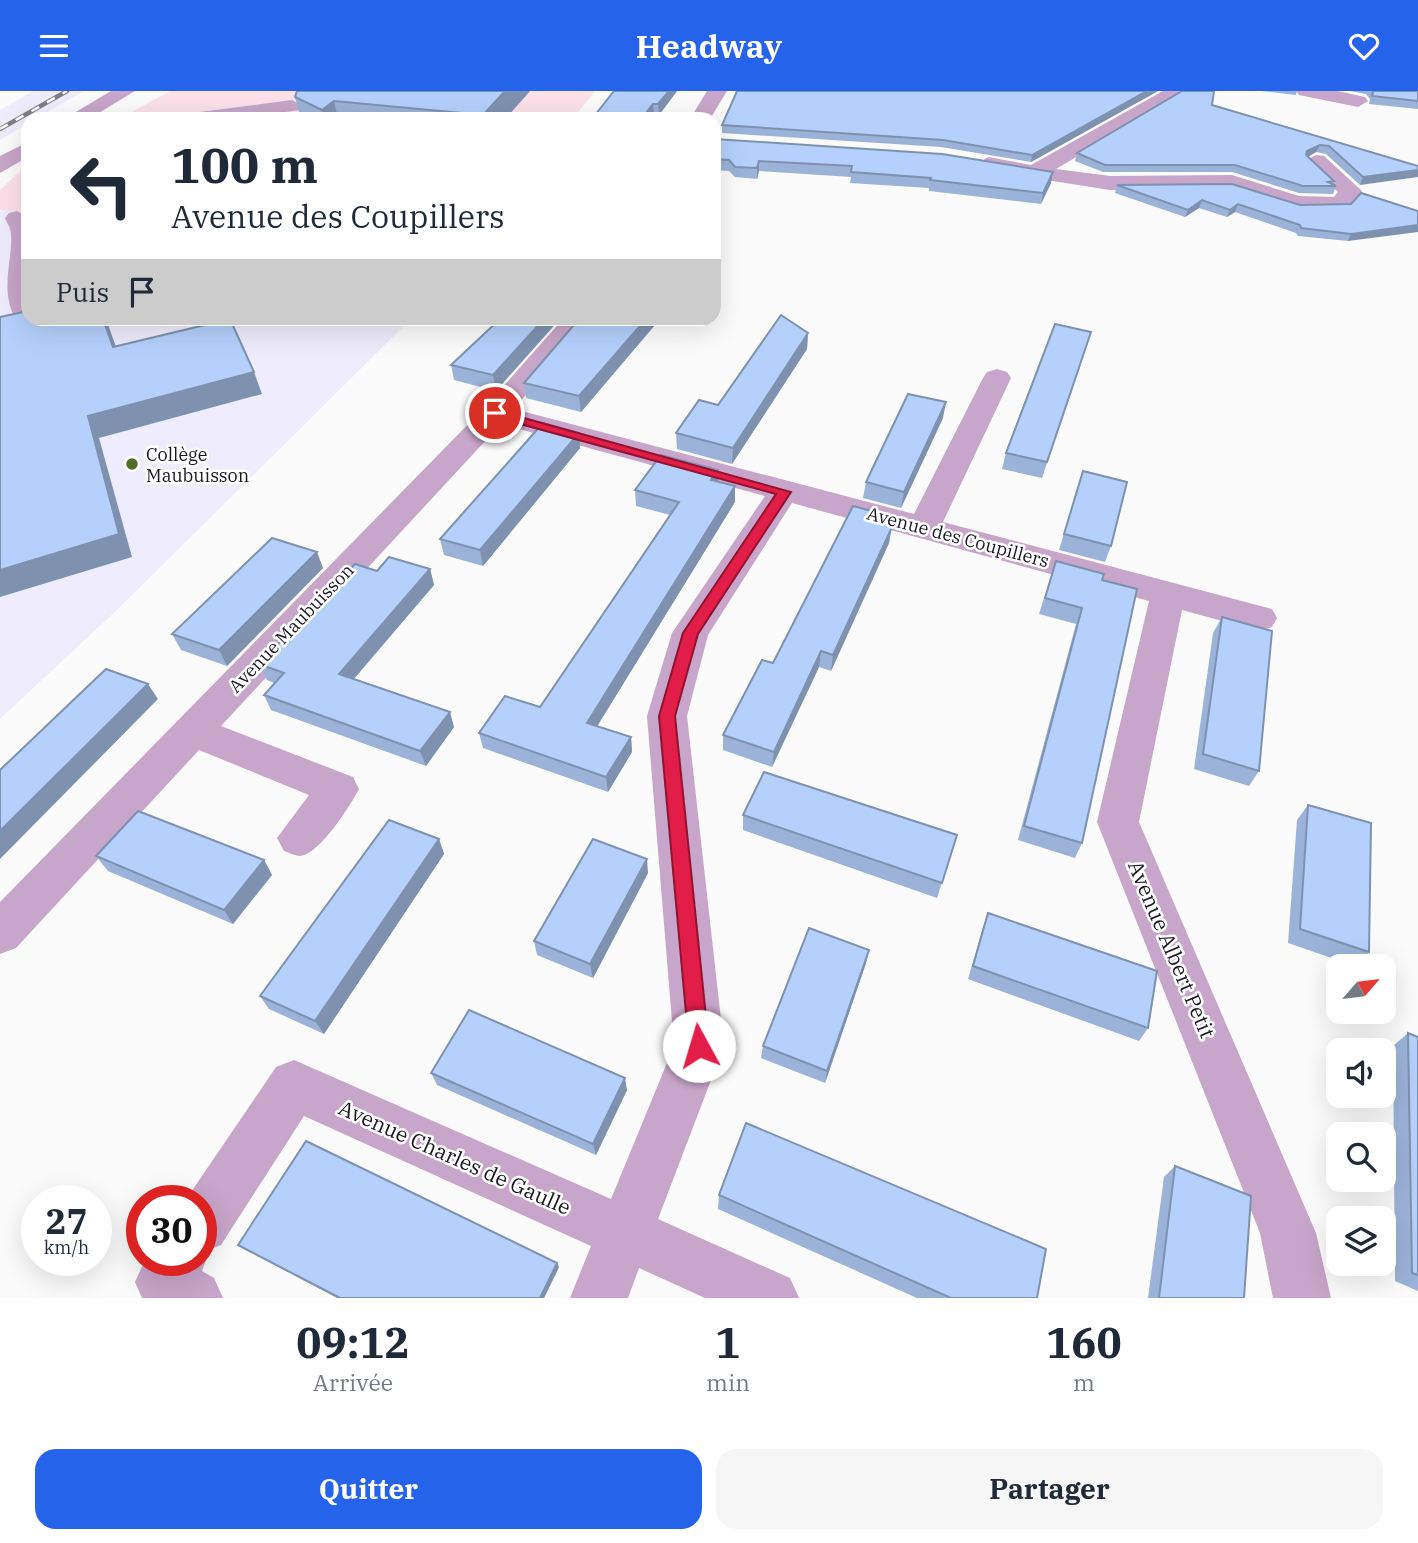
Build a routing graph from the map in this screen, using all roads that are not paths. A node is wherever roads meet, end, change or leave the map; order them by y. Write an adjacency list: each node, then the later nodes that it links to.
1 (125, 91): 7 (street)
2 (716, 91): 9 (street)
3 (1177, 91): 14 (street)
4 (1306, 91): 5 (street)
5 (1358, 101)
6 (292, 106): 8 (street)
7 (87, 112)
8 (246, 112)
9 (705, 112)
10 (21, 152): 13 (street)
11 (968, 160): 14 (street)
12 (1316, 161): 14 (street)
13 (0, 166)
14 (1034, 172)
15 (21, 245): 16 (street)
16 (21, 300)
17 (571, 326): 19 (street, Avenue Maubuisson)
18 (997, 378): 21 (street)
19 (495, 413): 20 (street, Avenue des Coupillers); 24 (street, Avenue Maubuisson)
20 (784, 492): 21 (street, Avenue des Coupillers); 28 (street)
21 (924, 528): 22 (street, Avenue des Coupillers)
22 (1168, 593): 23 (street, Avenue des Coupillers); 33 (street, Avenue Albert Petit)
23 (1259, 618)
24 (192, 731): 25 (street); 26 (street, Avenue Maubuisson)
25 (299, 838)
26 (0, 933)
27 (217, 1201): 28 (street, Avenue Charles de Gaulle)
28 (626, 1234): 31 (street); 32 (street, Avenue Charles de Gaulle)
29 (168, 1276): 30 (street)
30 (194, 1298)
31 (598, 1298)
32 (770, 1298)
33 (1302, 1298)

